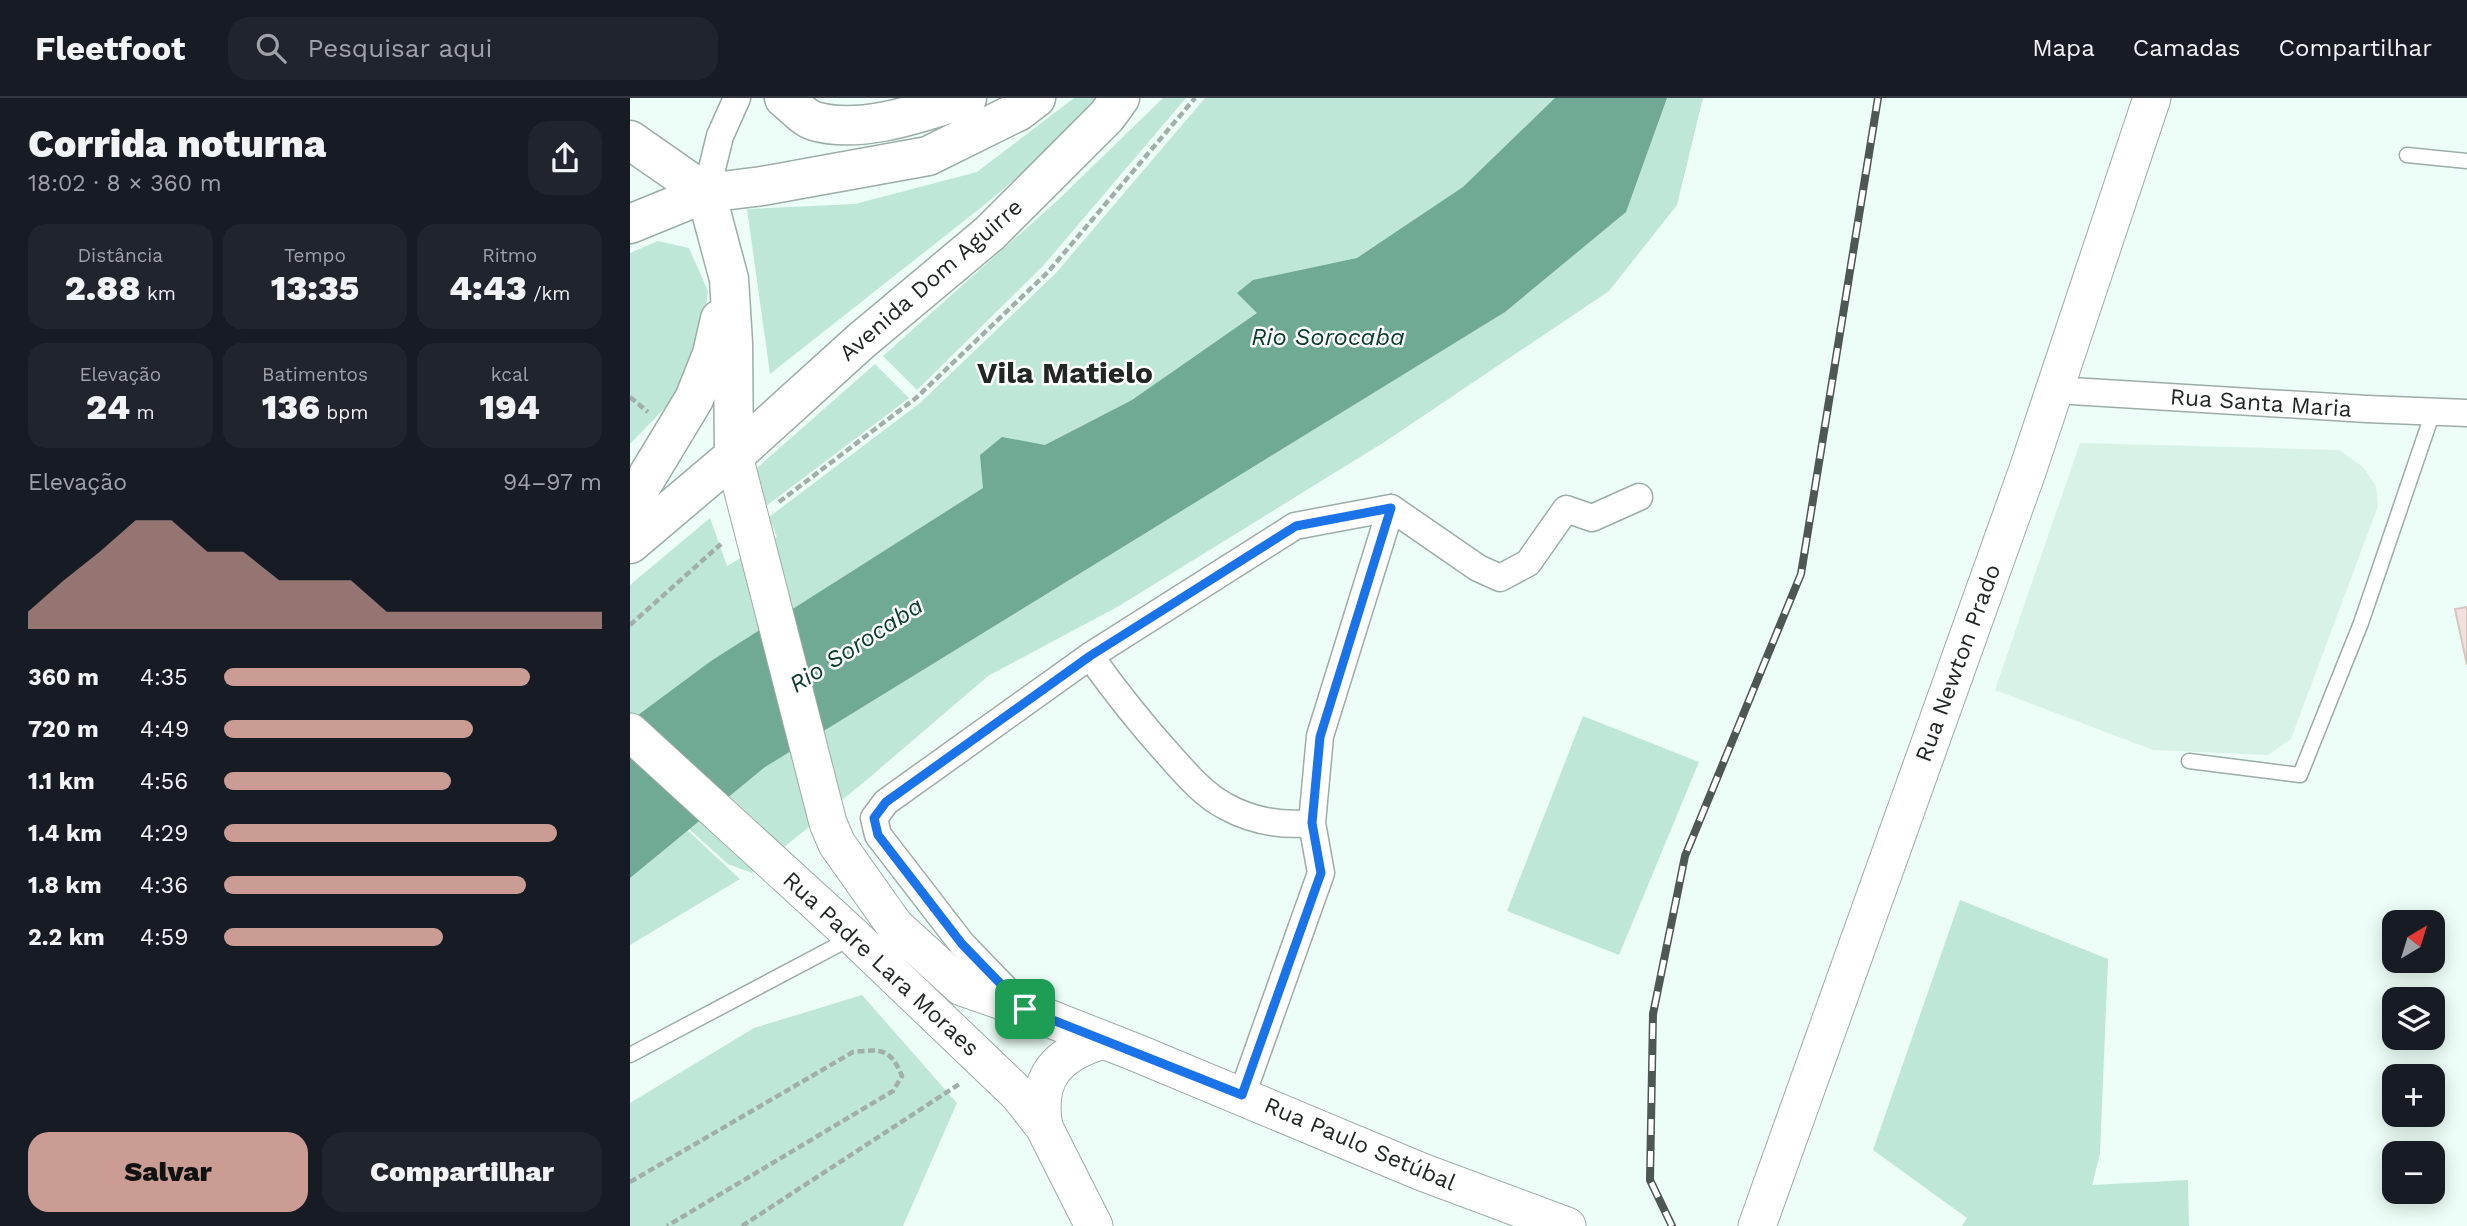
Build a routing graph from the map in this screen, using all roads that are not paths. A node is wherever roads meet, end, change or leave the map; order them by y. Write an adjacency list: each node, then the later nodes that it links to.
1 (737, 98): 10 (street)
2 (784, 98): 3 (main road)
3 (967, 98)
4 (1036, 98): 10 (main road)
5 (1120, 98): 16 (main road, Avenida Dom Aguirre)
6 (2152, 98): 13 (main road, Rua Newton Prado)
7 (630, 140): 10 (main road)
8 (2407, 155): 9 (lane)
9 (2467, 161)
10 (706, 192): 11 (main road); 12 (main road)
11 (630, 225)
12 (729, 279): 16 (main road); 18 (main road)
13 (2055, 390): 14 (street, Rua Santa Maria); 33 (main road, Rua Newton Prado)
14 (2433, 412): 15 (street, Rua Santa Maria); 23 (lane)
15 (2467, 413)
16 (734, 456): 20 (main road, Avenida Dom Aguirre); 26 (main road, Rua Paulo Setúbal)
17 (1639, 497): 19 (street)
18 (630, 505)
19 (1391, 508): 21 (street); 24 (street)
20 (630, 544)
21 (1090, 656): 24 (street); 26 (street)
22 (630, 732): 25 (main road, Rua Padre Lara Moraes)
23 (2189, 761)
24 (1312, 823): 29 (street)
25 (854, 937): 28 (lane); 30 (main road, Rua Padre Lara Moraes)
26 (1025, 1009): 27 (main road, Rua Paulo Setúbal)
27 (1103, 1040): 29 (main road, Rua Paulo Setúbal); 30 (main road)
28 (630, 1055)
29 (1242, 1095): 32 (main road, Rua Paulo Setúbal)
30 (1044, 1127): 31 (main road, Rua Padre Lara Moraes)
31 (1094, 1226)
32 (1567, 1226)
33 (1757, 1226)

